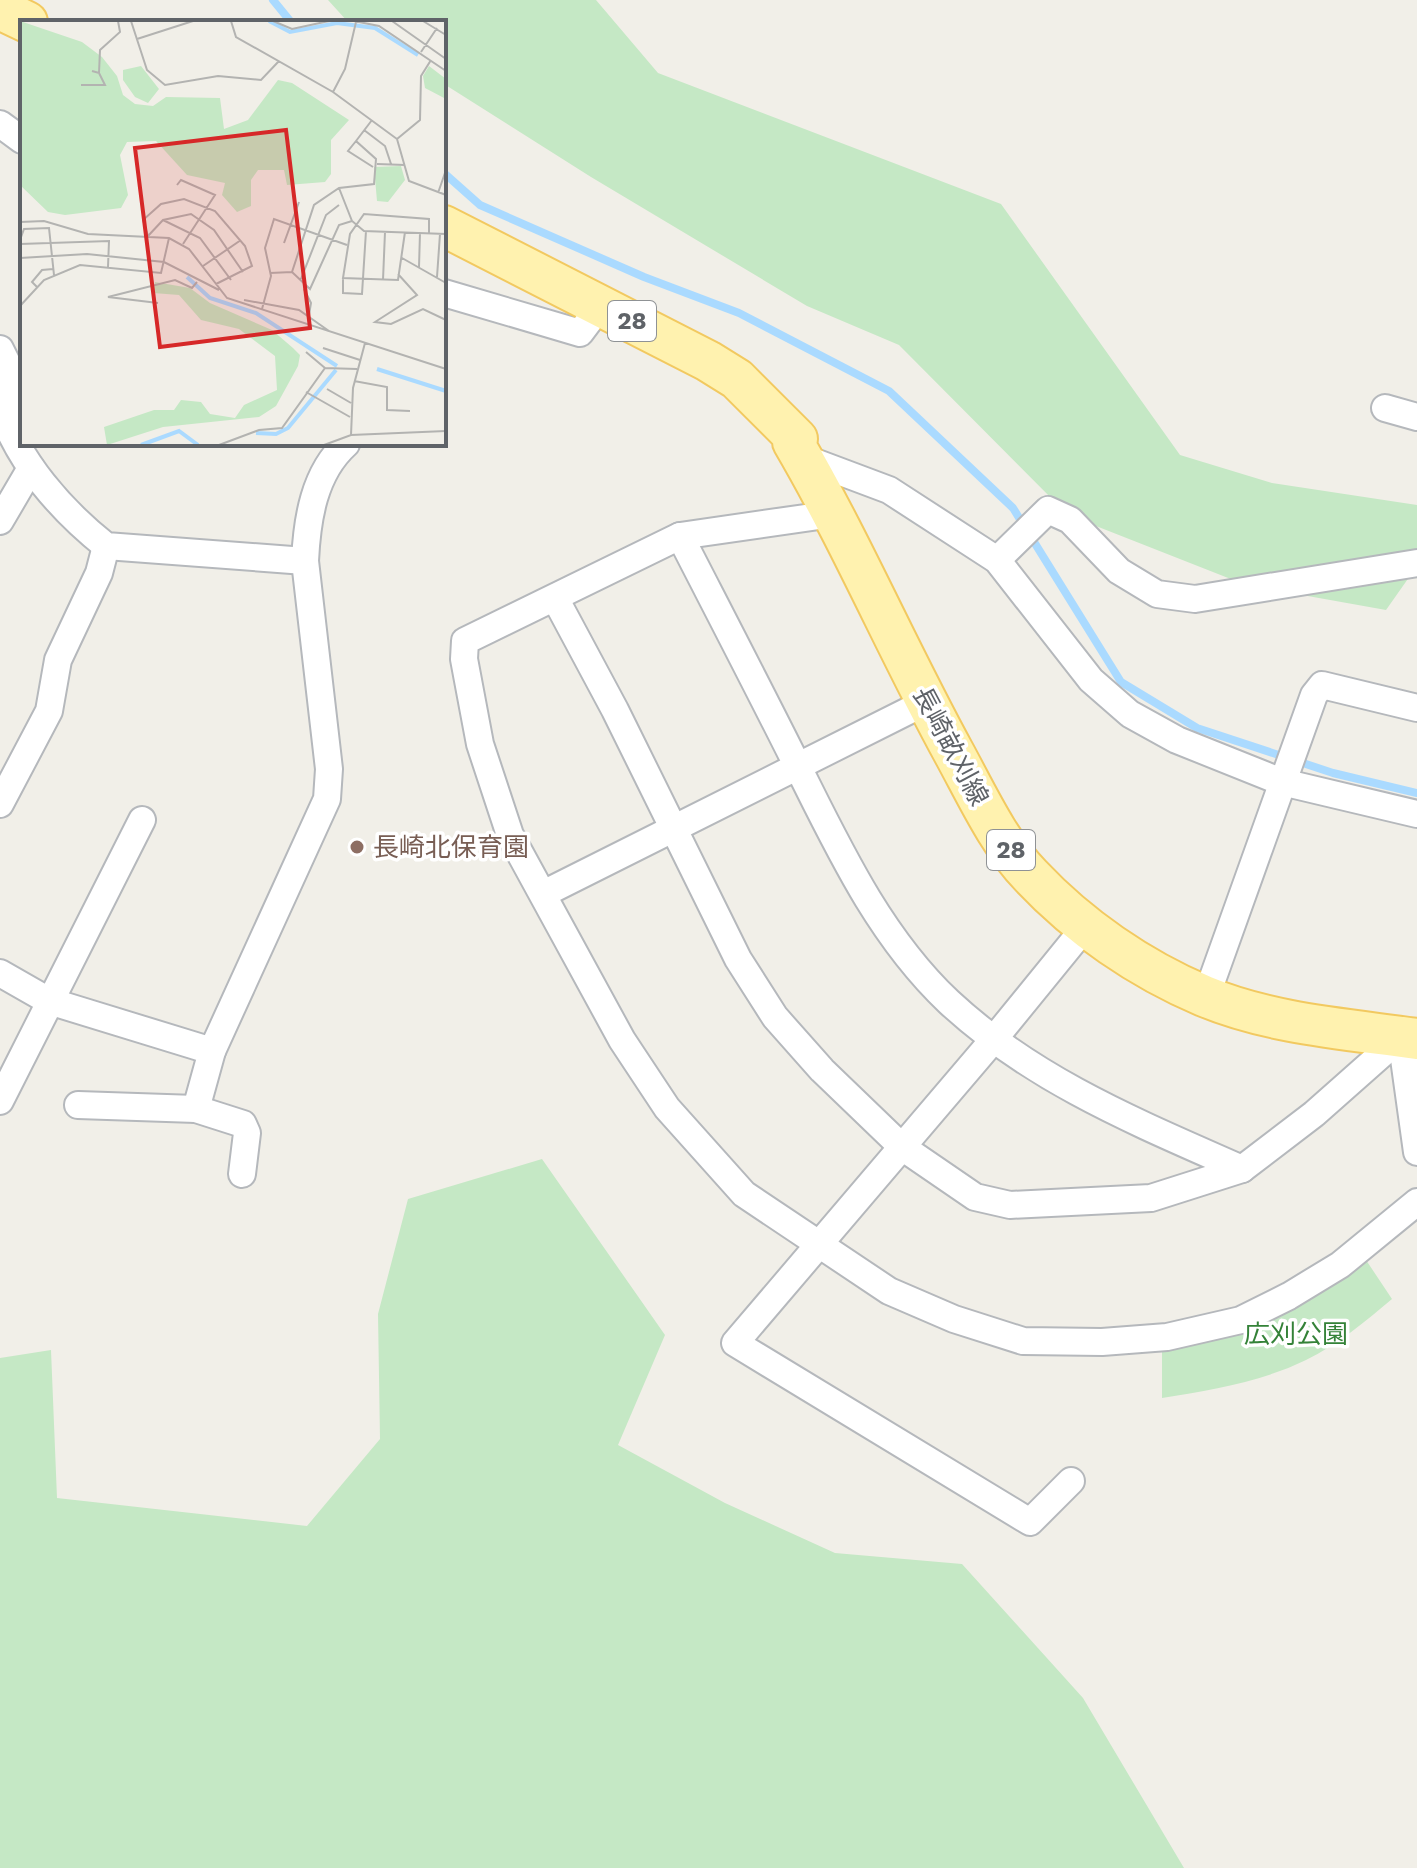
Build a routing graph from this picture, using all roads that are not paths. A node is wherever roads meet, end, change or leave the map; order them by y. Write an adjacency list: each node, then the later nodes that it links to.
1 (0, 9): 2 (main road)
2 (23, 20)
3 (0, 24): 4 (main road)
4 (20, 33)
5 (0, 124): 6 (street)
6 (20, 139)
7 (446, 227): 16 (main road, 長崎畝刈線 / 28)
8 (446, 248): 10 (main road, 長崎畝刈線 / 28)
9 (446, 294): 10 (street)
10 (589, 321): 16 (main road, 長崎畝刈線 / 28)
11 (0, 349): 13 (street)
12 (1385, 408): 14 (street)
13 (2, 414): 17 (street)
14 (1417, 417)
15 (344, 446): 23 (street)
16 (797, 449): 18 (main road, 長崎畝刈線 / 28); 22 (street)
17 (31, 468): 19 (street); 21 (street)
18 (833, 514): 20 (street); 26 (main road, 長崎畝刈線 / 28)
19 (0, 521)
20 (680, 536): 25 (street); 28 (street)
21 (106, 546): 23 (street); 30 (street)
22 (1006, 552): 24 (street); 29 (street)
23 (305, 561): 41 (street)
24 (1417, 563)
25 (555, 598): 33 (street); 34 (street)
26 (926, 702): 28 (street); 35 (main road, 長崎畝刈線 / 28)
27 (1417, 708): 29 (street)
28 (797, 764): 33 (street); 40 (street)
29 (1284, 779): 31 (street); 37 (street)
30 (0, 804)
31 (1417, 814)
32 (142, 820): 38 (street)
33 (671, 830): 34 (street); 45 (street)
34 (543, 894): 50 (street)
35 (1086, 926): 37 (main road, 長崎畝刈線 / 28); 40 (street)
36 (0, 973): 38 (street)
37 (1206, 997): 39 (main road, 長崎畝刈線 / 28)
38 (49, 1001): 41 (street); 42 (street)
39 (1409, 1038): 46 (street); 47 (street)
40 (994, 1039): 45 (street); 47 (street)
41 (212, 1051): 44 (street)
42 (0, 1101)
43 (78, 1105): 44 (street)
44 (196, 1109): 48 (street)
45 (902, 1147): 47 (street); 50 (street)
46 (1417, 1152)
47 (1242, 1169)
48 (242, 1174)
49 (1417, 1202): 50 (street)
50 (818, 1245): 51 (street)
51 (1071, 1481)

